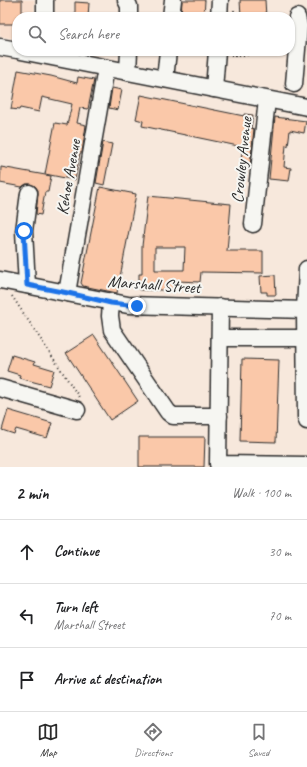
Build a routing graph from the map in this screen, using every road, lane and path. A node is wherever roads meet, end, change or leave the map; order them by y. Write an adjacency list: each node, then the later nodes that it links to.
1 (45, 0): 5 (street)
2 (126, 0): 6 (street)
3 (173, 0): 7 (street)
4 (220, 0): 8 (street)
5 (45, 12)
6 (129, 12)
7 (172, 12)
8 (219, 12)
9 (298, 21): 21 (street)
10 (0, 47): 11 (street)
11 (12, 49)
12 (56, 56): 17 (street)
13 (129, 56): 18 (street)
14 (167, 56): 19 (street)
15 (223, 56): 20 (street)
16 (288, 56): 21 (street)
17 (106, 68): 18 (street); 30 (street, Kehoe Avenue)
18 (128, 72): 19 (street)
19 (165, 79): 20 (street)
20 (214, 89): 22 (street)
21 (293, 91): 22 (street); 23 (street)
22 (267, 100): 25 (street, Crowley Avenue)
23 (307, 107)
24 (29, 193): 27 (street)
25 (253, 224)
26 (307, 269): 29 (street)
27 (27, 285): 28 (street, Marshall Street); 30 (street, Marshall Street)
28 (4, 286): 37 (path)
29 (306, 286): 33 (street)
30 (68, 293): 31 (street, Marshall Street)
31 (111, 303): 32 (street, Marshall Street); 38 (street)
32 (220, 307): 33 (street, Marshall Street); 34 (street)
33 (306, 310): 35 (street)
34 (220, 338): 35 (street); 38 (street)
35 (305, 338): 39 (street)
36 (0, 388): 37 (street)
37 (78, 404)
38 (218, 416): 40 (street)
39 (307, 421)
40 (307, 465)

